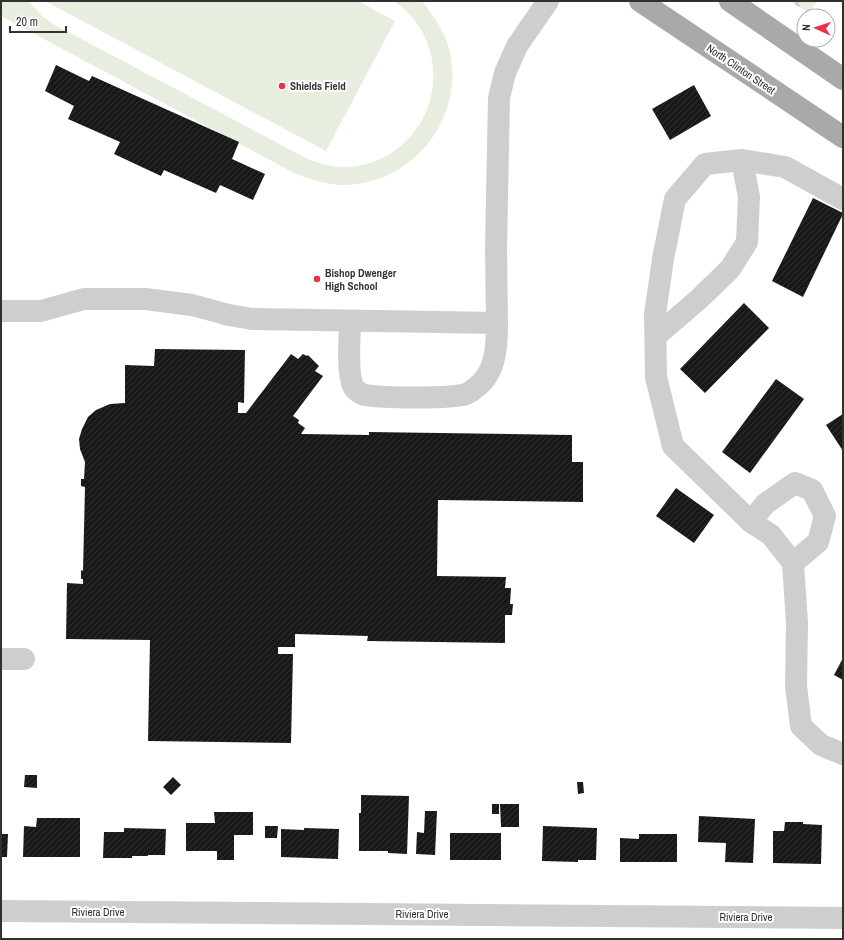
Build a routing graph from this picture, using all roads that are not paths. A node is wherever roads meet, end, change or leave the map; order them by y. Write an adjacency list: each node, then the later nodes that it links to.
1 (548, 1): 10 (street)
2 (640, 1): 5 (main road, North Clinton Street)
3 (730, 1): 4 (main road)
4 (843, 79)
5 (843, 137)
6 (742, 160): 7 (street); 11 (street); 11 (street)
7 (843, 199)
8 (1, 311): 9 (street)
9 (350, 321): 10 (street); 10 (street)
10 (497, 323)
11 (656, 336): 12 (street)
12 (751, 522): 13 (street); 13 (street)
13 (793, 563): 16 (street)
14 (1, 659): 15 (street)
15 (24, 659)
16 (843, 754)
17 (1, 911): 18 (street, Riviera Drive)
18 (843, 918)

